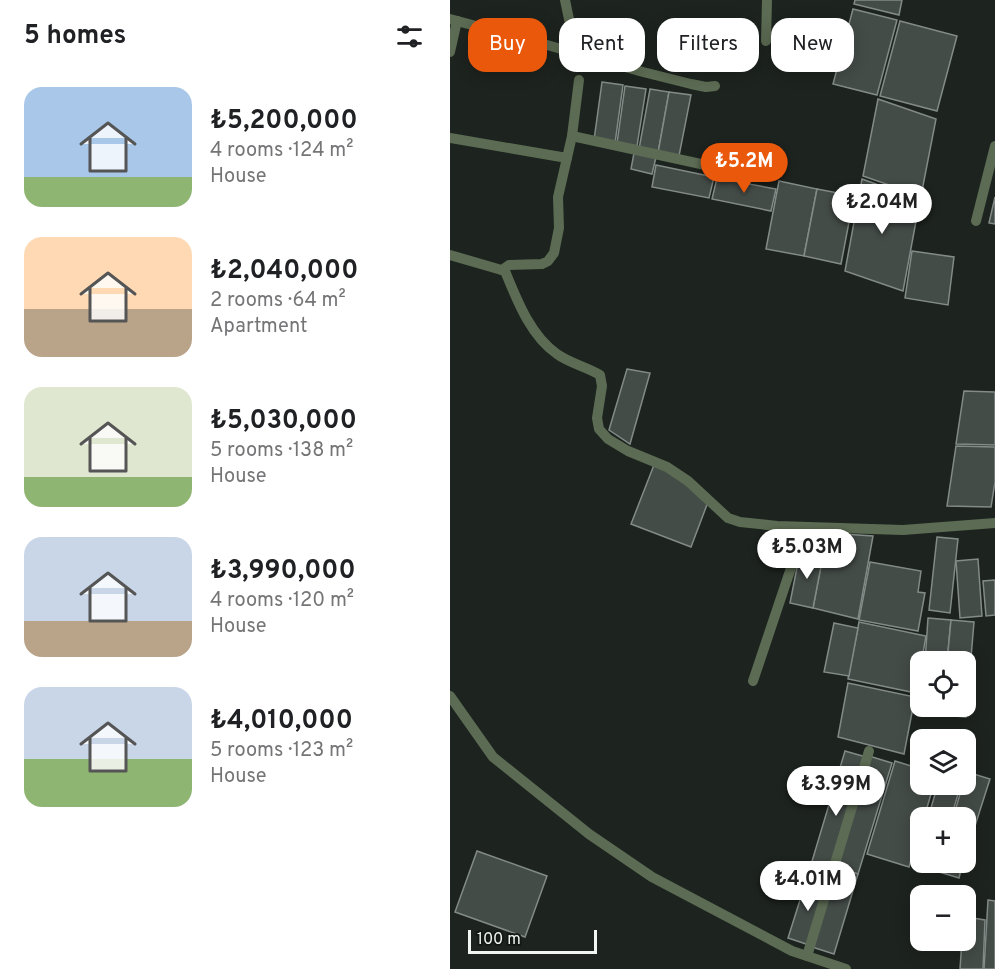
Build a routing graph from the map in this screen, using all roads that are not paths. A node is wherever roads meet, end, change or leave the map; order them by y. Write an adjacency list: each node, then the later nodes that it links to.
1 (565, 0): 3 (street)
2 (767, 0): 5 (street)
3 (569, 18)
4 (454, 20): 6 (street); 7 (street)
5 (766, 42)
6 (559, 48)
7 (450, 52)
8 (645, 72): 10 (street)
9 (579, 80): 11 (street)
10 (715, 86)
11 (572, 136): 14 (street); 15 (street)
12 (450, 138): 14 (street)
13 (995, 146): 16 (street)
14 (567, 158): 18 (street)
15 (733, 171)
16 (976, 222)
17 (450, 255): 18 (street)
18 (502, 270): 20 (street)
19 (995, 522): 20 (street)
20 (809, 527): 21 (street)
21 (753, 681)
22 (450, 696): 24 (street)
23 (869, 752): 24 (street)
24 (807, 956): 25 (street)
25 (846, 969)

